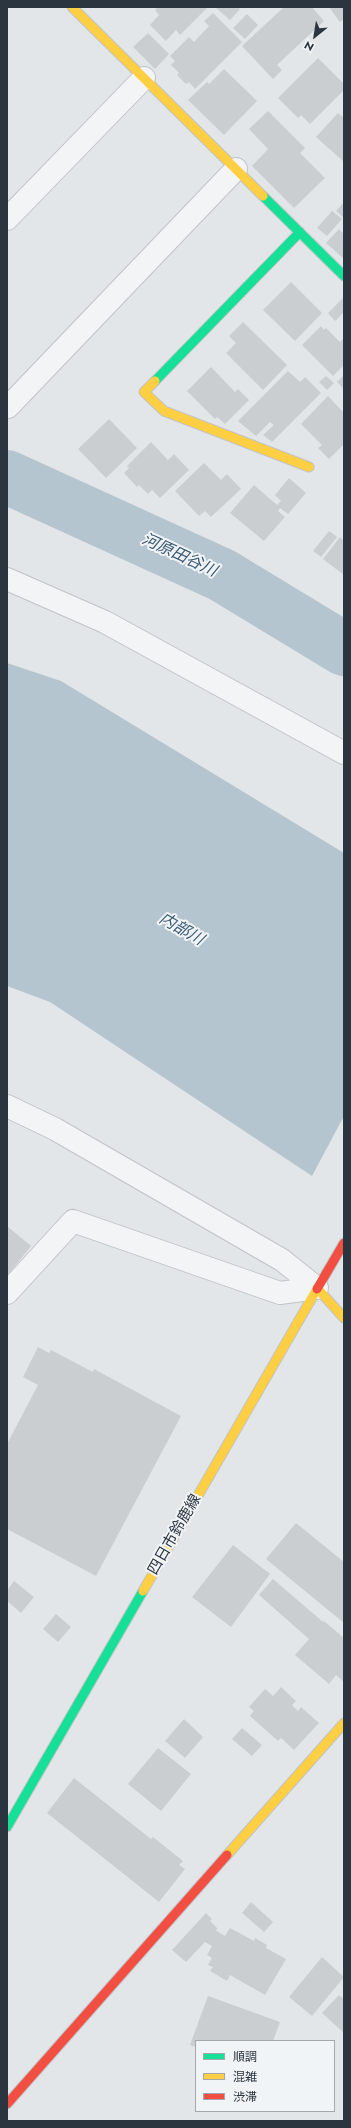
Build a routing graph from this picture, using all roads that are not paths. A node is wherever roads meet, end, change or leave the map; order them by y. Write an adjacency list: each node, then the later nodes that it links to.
1 (72, 7): 2 (street)
2 (144, 78): 3 (street); 4 (street)
3 (236, 169): 5 (street); 7 (street)
4 (7, 219)
5 (300, 232): 6 (street); 8 (street)
6 (344, 276)
7 (8, 407)
8 (309, 467)
9 (7, 579): 10 (street)
10 (344, 753)
11 (7, 1106): 13 (street)
12 (344, 1243): 13 (street, 四日市鈴鹿線)
13 (317, 1288): 14 (street); 15 (street); 17 (street, 四日市鈴鹿線)
14 (7, 1293)
15 (344, 1318)
16 (344, 1723): 18 (street)
17 (7, 1827)
18 (7, 2104)

